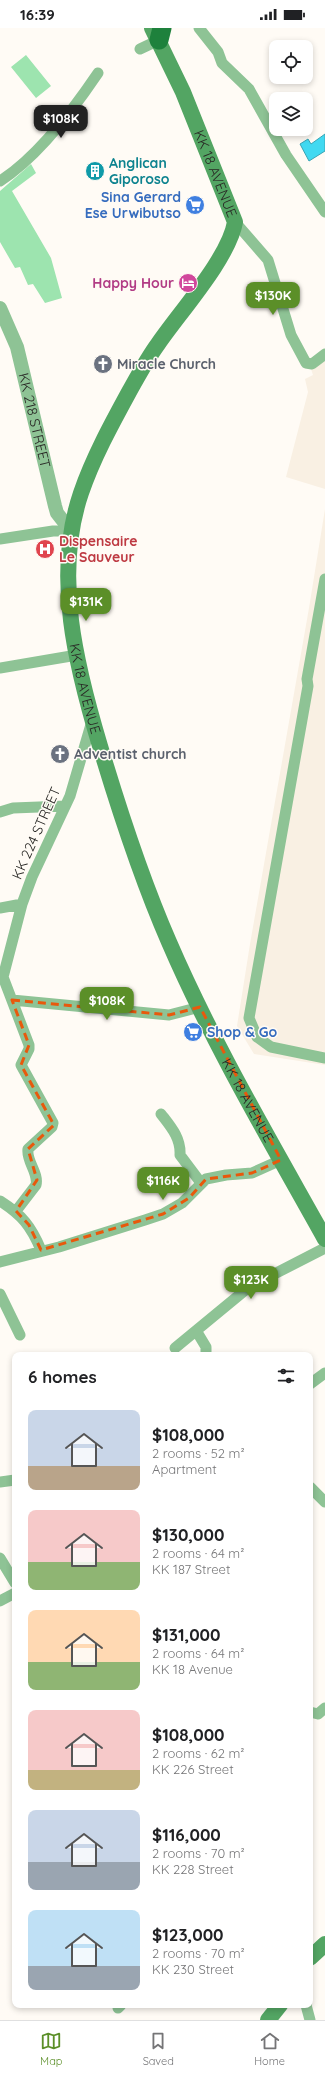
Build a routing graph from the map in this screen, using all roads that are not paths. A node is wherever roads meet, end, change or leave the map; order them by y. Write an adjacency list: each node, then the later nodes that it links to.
1 (199, 28): 6 (street)
2 (157, 32): 3 (street); 7 (main road, KK 18 AVENUE)
3 (140, 49)
4 (98, 73): 5 (street)
5 (0, 181)
6 (325, 212)
7 (235, 222): 9 (street); 10 (main road, KK 18 AVENUE)
8 (0, 308): 10 (street, KK 218 STREET)
9 (325, 354)
10 (71, 531): 11 (street); 13 (main road, KK 18 AVENUE)
11 (0, 539)
12 (325, 579): 23 (street)
13 (77, 655): 14 (street); 15 (main road, KK 18 AVENUE)
14 (0, 668)
15 (92, 720): 16 (street, KK 224 STREET); 22 (main road, KK 18 AVENUE)
16 (65, 806): 17 (street); 18 (street, KK 224 STREET)
17 (0, 812)
18 (22, 904): 19 (street); 20 (street, KK 224 STREET)
19 (0, 908)
20 (1, 978): 21 (street, KK 224 STREET)
21 (12, 1000): 22 (street); 28 (street, KK 224 STREET)
22 (200, 1007): 25 (main road, KK 18 AVENUE)
23 (325, 1058)
24 (161, 1114): 26 (street)
25 (281, 1160): 26 (street); 29 (main road, KK 18 AVENUE)
26 (202, 1183): 31 (street)
27 (0, 1201): 28 (street)
28 (16, 1211): 31 (street)
29 (325, 1239)
30 (325, 1248): 34 (street)
31 (41, 1250): 32 (street)
32 (0, 1262)
33 (0, 1294): 35 (street)
34 (197, 1332): 36 (street); 37 (street)
35 (20, 1335)
36 (175, 1348)
37 (206, 1352)
38 (325, 1373): 39 (street)
39 (313, 1382)
40 (12, 1480): 41 (street)
41 (0, 1482)
42 (313, 1490): 43 (street)
43 (325, 1502)
44 (0, 1558): 45 (street)
45 (12, 1578)
46 (12, 1595): 47 (street)
47 (0, 1601)
48 (325, 1944): 49 (main road)
49 (313, 1955)
50 (278, 2008): 52 (main road)
51 (307, 2008): 53 (street)
52 (268, 2020)
53 (310, 2020)

